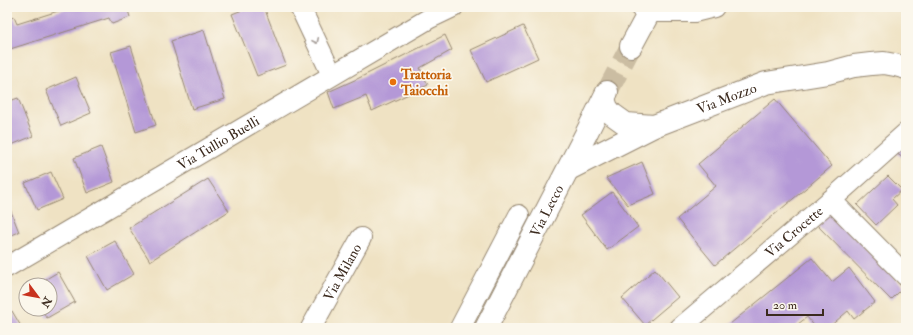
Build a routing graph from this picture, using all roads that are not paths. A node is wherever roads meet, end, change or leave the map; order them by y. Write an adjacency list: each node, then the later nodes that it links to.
1 (300, 7): 8 (street, one-way to 8)
2 (453, 7): 5 (street, Via Tullio Buelli)
3 (714, 7): 4 (street)
4 (647, 9): 6 (street)
5 (435, 13): 8 (street, Via Tullio Buelli)
6 (631, 46)
7 (902, 70): 9 (street, Via Mozzo)
8 (332, 75): 15 (street, Via Tullio Buelli)
9 (654, 126): 11 (street, Via Mozzo); 11 (street, Via Lecco)
10 (906, 133): 12 (street, Via Crocette)
11 (569, 169): 19 (street, Via Lecco)
12 (831, 200): 16 (street); 20 (street, Via Crocette)
13 (519, 215): 18 (street, Via Lecco)
14 (361, 238): 17 (street, Via Milano)
15 (7, 267)
16 (906, 276)
17 (311, 328)
18 (460, 328)
19 (486, 328)
20 (680, 328)

